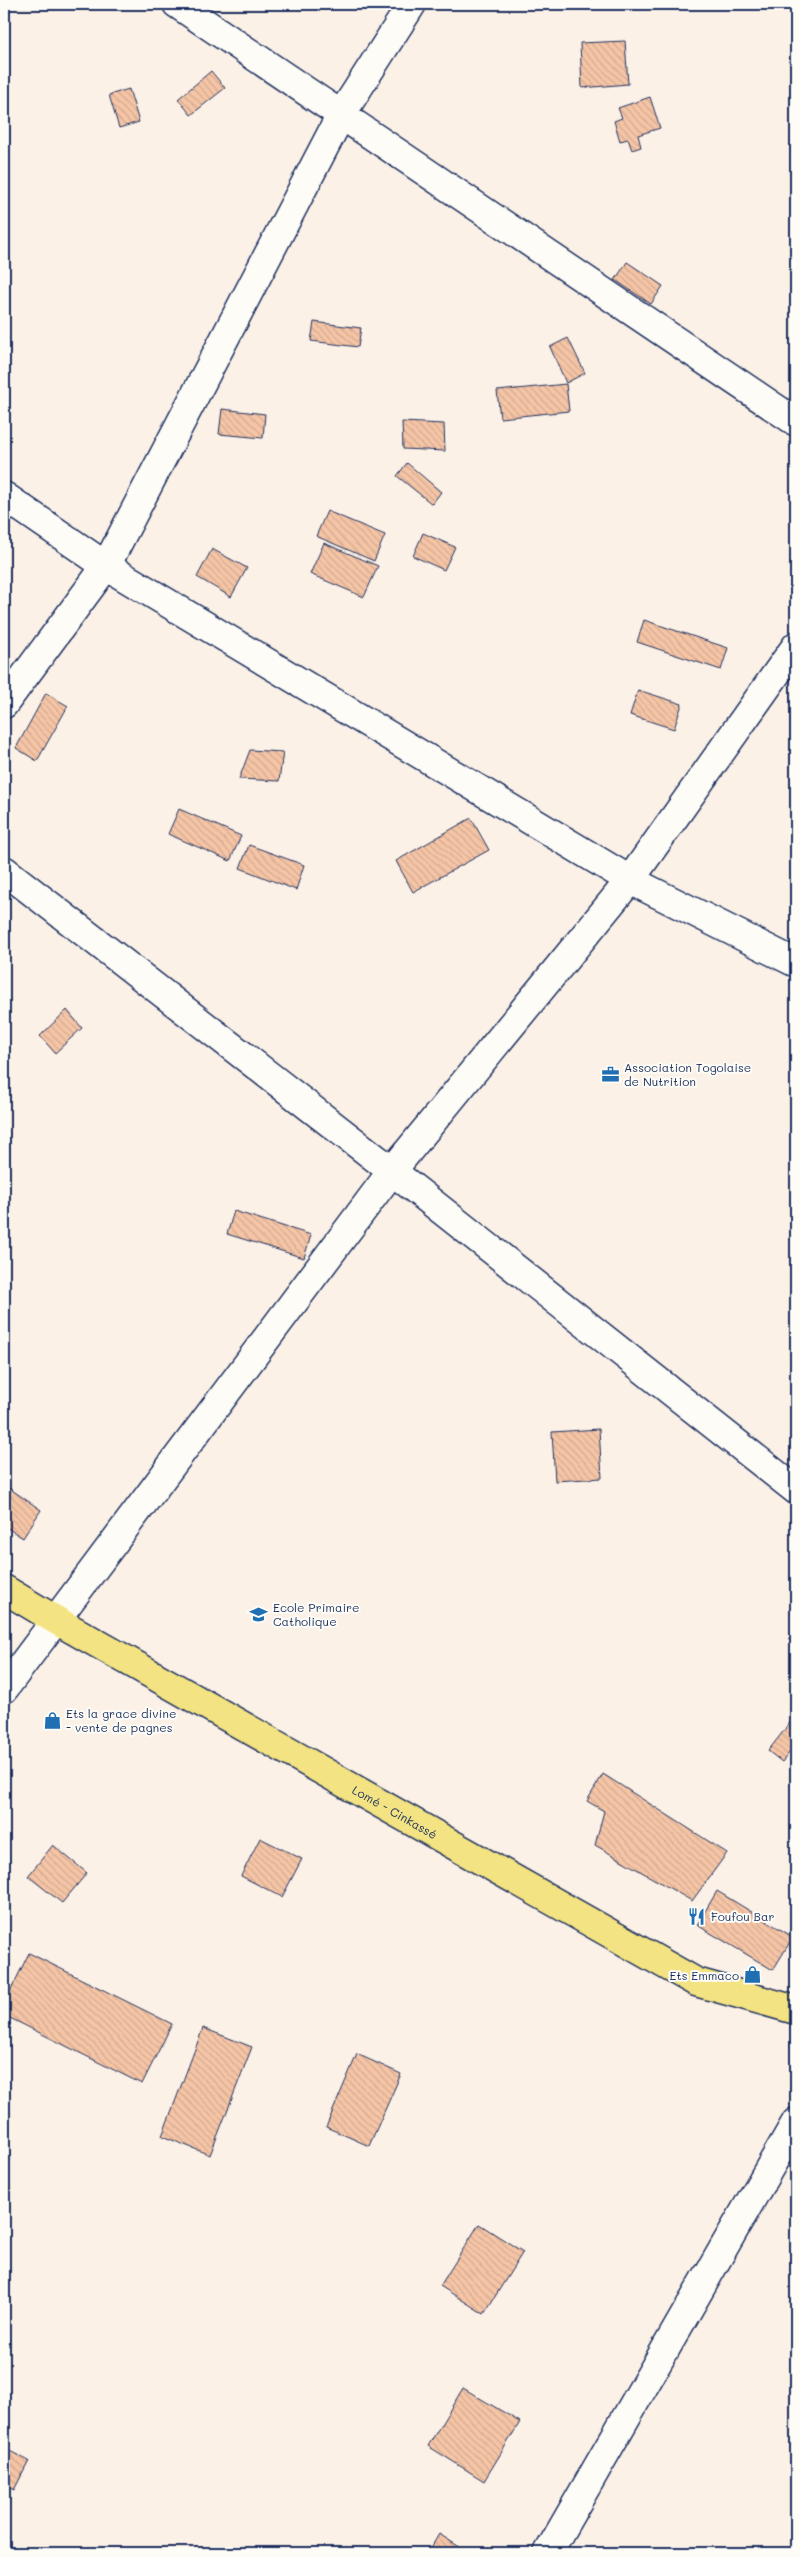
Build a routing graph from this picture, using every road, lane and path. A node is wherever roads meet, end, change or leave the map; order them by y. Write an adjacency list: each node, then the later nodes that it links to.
1 (177, 4): 3 (street)
2 (412, 4): 3 (street)
3 (341, 115): 4 (street); 6 (street)
4 (796, 422)
5 (4, 496): 6 (street)
6 (106, 566): 8 (street); 10 (street)
7 (796, 646): 10 (street)
8 (4, 704)
9 (4, 870): 12 (street)
10 (630, 880): 11 (street); 12 (street)
11 (796, 963)
12 (392, 1171): 13 (street); 15 (street)
13 (796, 1490)
14 (4, 1589): 15 (highway, Lomé - Cinkassé)
15 (54, 1620): 16 (street); 17 (highway, Lomé - Cinkassé)
16 (4, 1689)
17 (796, 2010)
18 (796, 2122): 19 (street)
19 (548, 2553)

